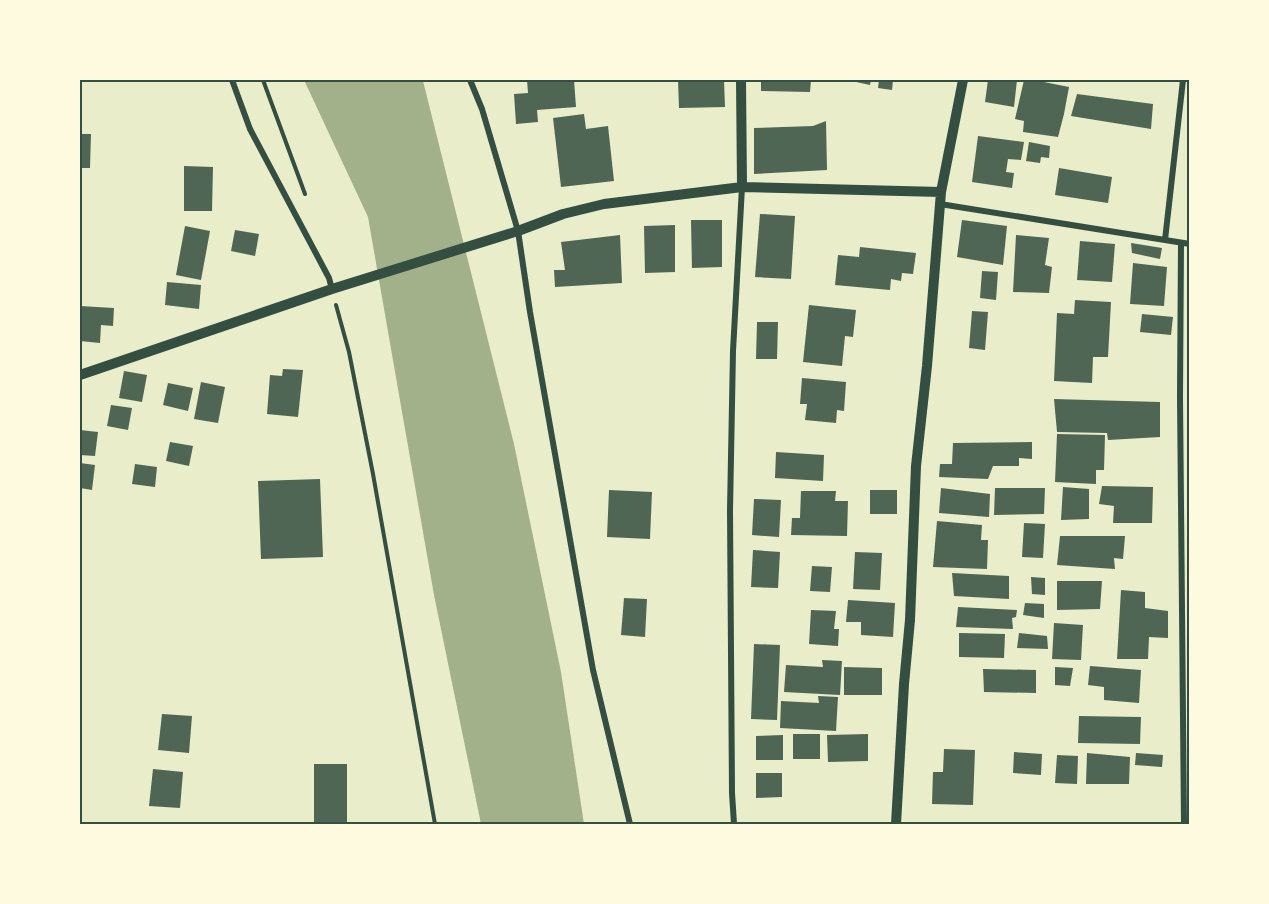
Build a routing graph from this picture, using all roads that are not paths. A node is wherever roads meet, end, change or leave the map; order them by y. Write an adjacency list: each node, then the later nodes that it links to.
1 (232, 80): 13 (street)
2 (470, 80): 9 (street)
3 (741, 80): 6 (street)
4 (963, 80): 7 (street)
5 (1183, 80): 10 (street)
6 (742, 187): 7 (street); 9 (street); 16 (street)
7 (941, 192): 8 (street)
8 (940, 204): 10 (street); 17 (street)
9 (518, 231): 13 (street); 15 (street)
10 (1165, 240): 11 (street)
11 (1181, 243): 12 (street); 18 (street)
12 (1190, 244)
13 (332, 289): 14 (street)
14 (80, 375)
15 (630, 825)
16 (734, 825)
17 (896, 825)
18 (1184, 825)

